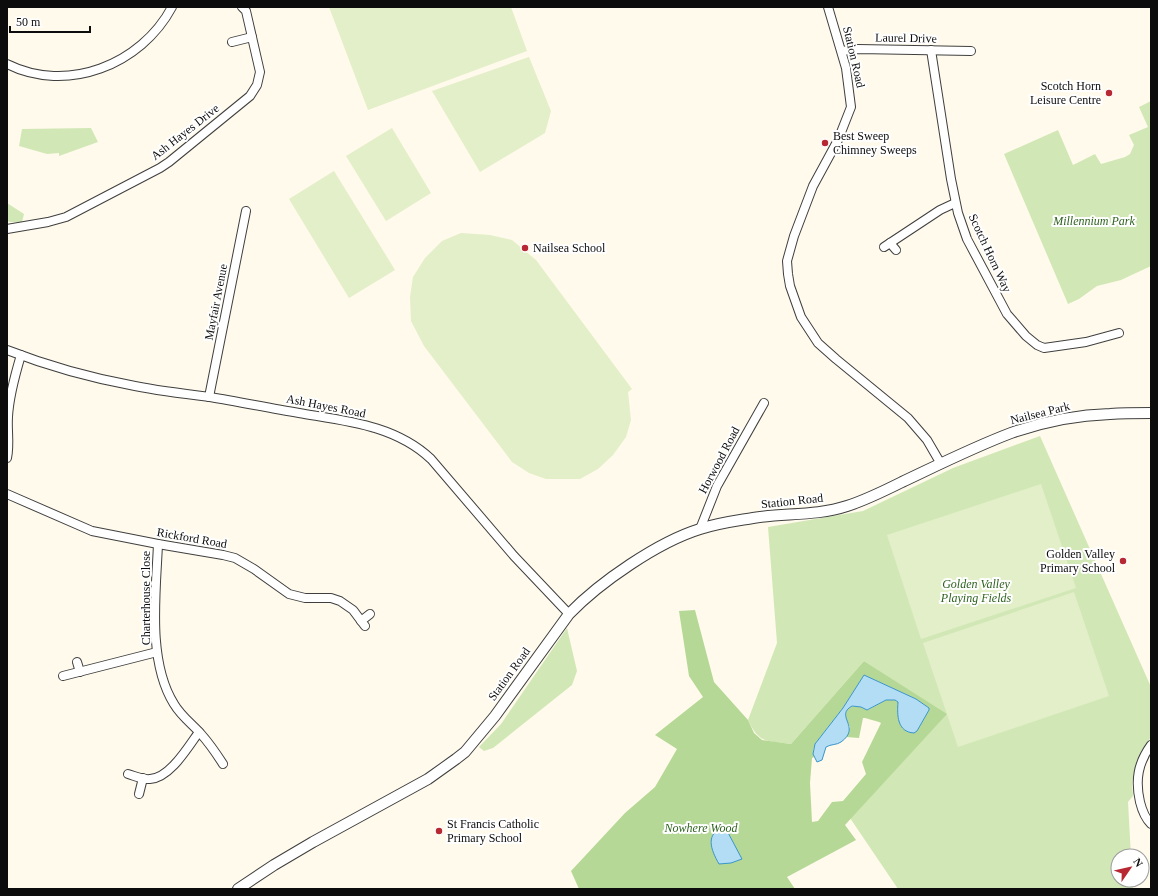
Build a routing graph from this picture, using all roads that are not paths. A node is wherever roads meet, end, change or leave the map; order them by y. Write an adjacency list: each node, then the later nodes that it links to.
1 (172, 7): 9 (street)
2 (242, 7): 4 (street, Ash Hayes Drive)
3 (828, 7): 7 (street, Station Road)
4 (252, 37): 5 (street); 12 (street, Ash Hayes Drive)
5 (232, 42)
6 (931, 50): 7 (street, Laurel Drive); 8 (street, Laurel Drive); 10 (street, Scotch Horn Way)
7 (842, 51): 21 (street, Station Road)
8 (971, 51)
9 (7, 64)
10 (956, 203): 13 (street); 14 (street, Scotch Horn Way)
11 (246, 211): 17 (street, Mayfair Avenue)
12 (7, 229)
13 (896, 250)
14 (1119, 333)
15 (7, 350): 16 (street, Ash Hayes Road)
16 (21, 355): 17 (street, Ash Hayes Road); 20 (street)
17 (209, 397): 26 (street, Ash Hayes Road)
18 (764, 403): 23 (street, Horwood Road)
19 (1151, 413): 21 (street, Nailsea Park)
20 (7, 458)
21 (941, 464): 23 (street, Station Road)
22 (7, 494): 24 (street, Rickford Road)
23 (700, 529): 26 (street, Station Road)
24 (158, 544): 25 (street, Rickford Road); 27 (street, Charterhouse Close)
25 (370, 614)
26 (569, 614): 38 (street, Station Road)
27 (157, 652): 29 (street, Charterhouse Close); 31 (street, Charterhouse Close)
28 (77, 662): 29 (street)
29 (80, 672): 30 (street, Charterhouse Close)
30 (63, 676)
31 (199, 732): 33 (street, Charterhouse Close); 35 (street)
32 (1151, 745): 37 (street)
33 (223, 764)
34 (128, 774): 35 (street)
35 (143, 778): 36 (street)
36 (139, 794)
37 (1151, 824)
38 (238, 889)

